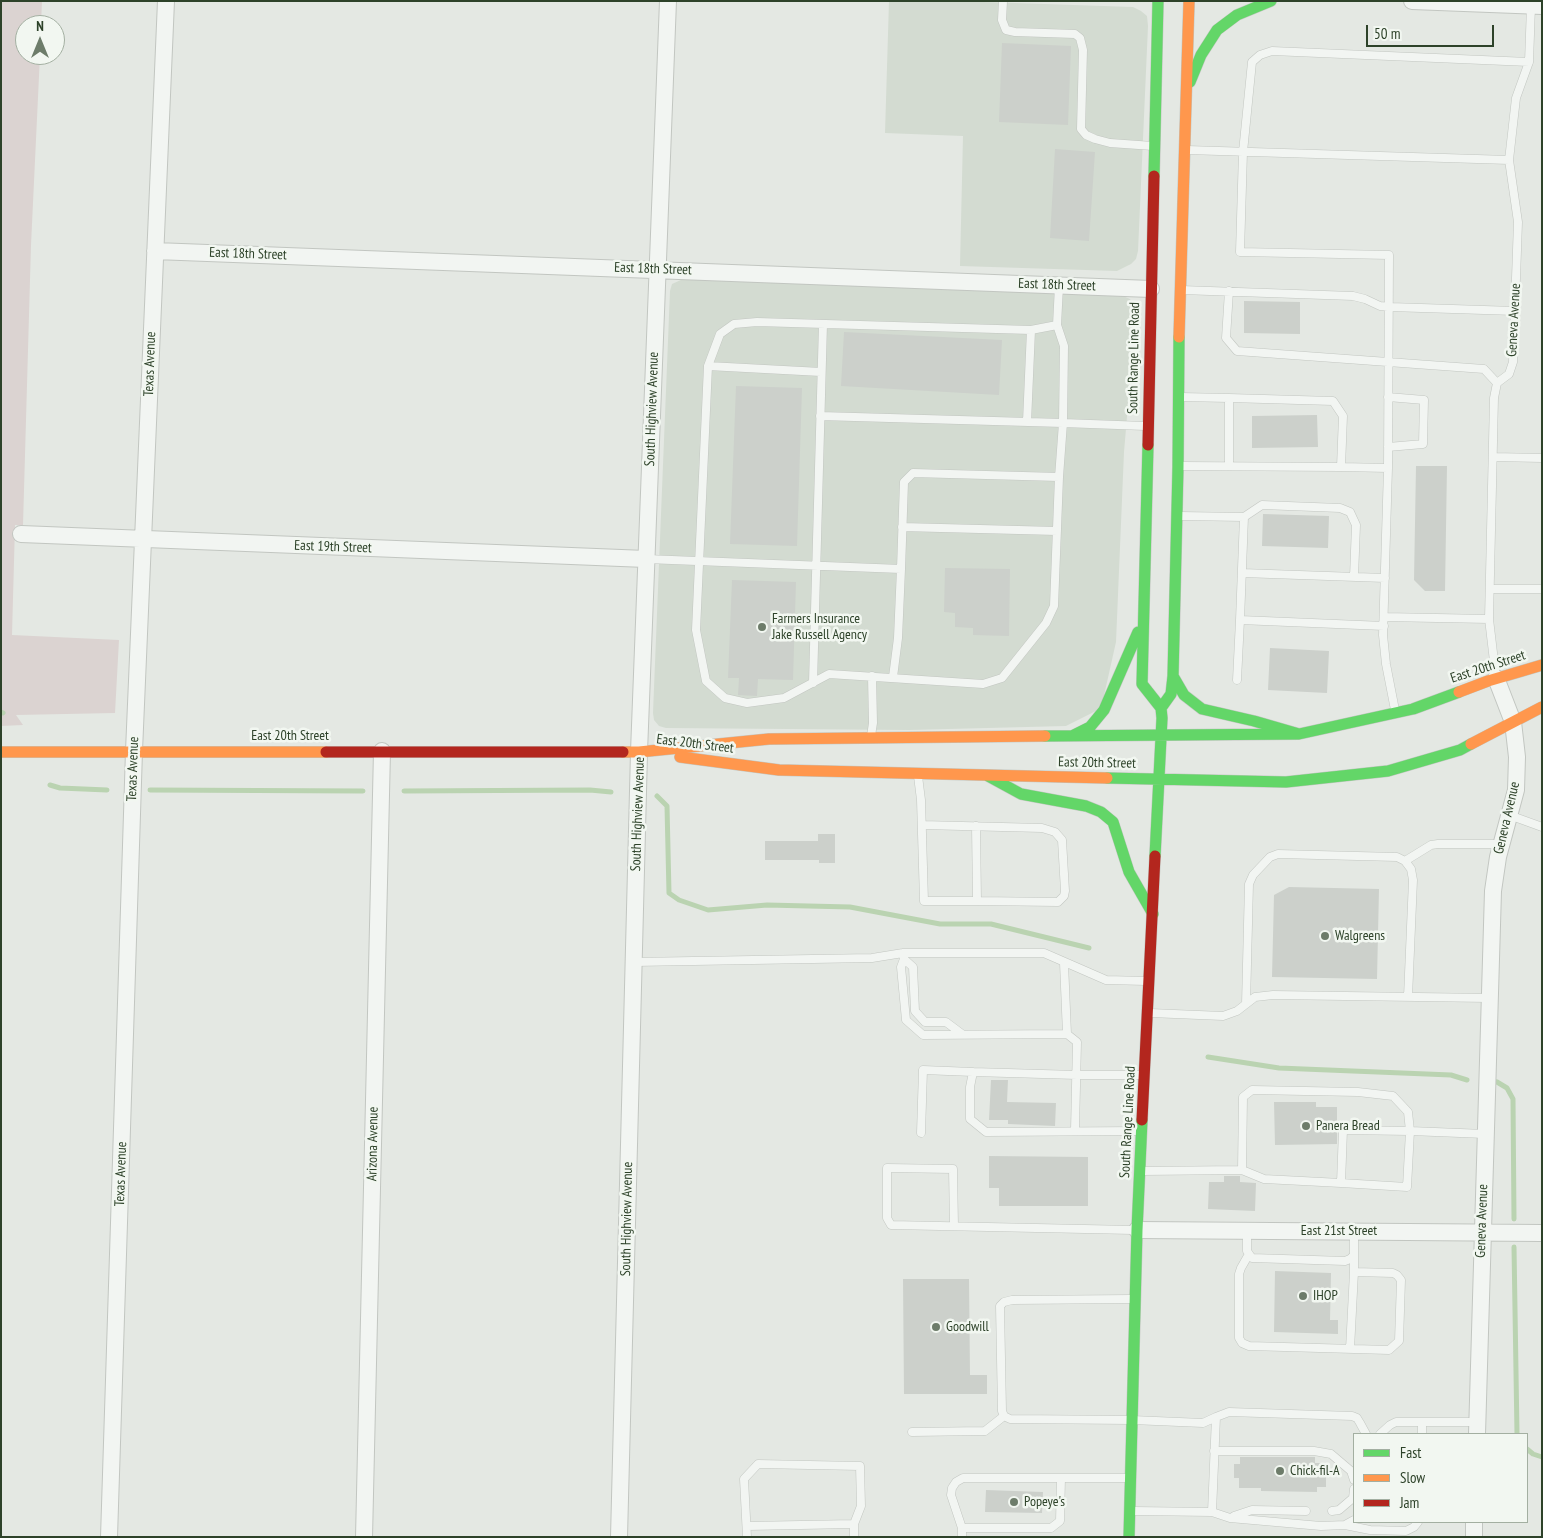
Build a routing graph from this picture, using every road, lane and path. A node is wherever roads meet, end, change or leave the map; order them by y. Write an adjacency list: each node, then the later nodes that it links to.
1 (166, 1): 16 (street, Texas Avenue)
2 (668, 1): 17 (street, South Highview Avenue)
3 (1003, 1): 12 (lane)
4 (1158, 1): 12 (main road, South Range Line Road)
5 (1189, 1): 11 (main road, South Range Line Road)
6 (1271, 1): 11 (main road)
7 (1412, 1): 8 (street)
8 (1454, 2): 9 (street)
9 (1536, 6): 10 (lane, Geneva Avenue)
10 (1530, 62): 14 (lane); 15 (lane, Geneva Avenue)
11 (1185, 93): 13 (main road, South Range Line Road)
12 (1154, 146): 19 (main road, South Range Line Road)
13 (1183, 150): 14 (lane); 20 (main road, South Range Line Road)
14 (1243, 152): 15 (lane); 22 (lane)
15 (1509, 160): 23 (lane, Geneva Avenue)
16 (155, 251): 17 (street, East 18th Street); 51 (street, Texas Avenue)
17 (658, 269): 18 (street, East 18th Street); 52 (street, South Highview Avenue)
18 (1059, 286): 19 (street, East 18th Street); 25 (lane)
19 (1151, 289): 37 (main road, South Range Line Road)
20 (1179, 290): 21 (lane); 31 (main road, South Range Line Road)
21 (1228, 292): 22 (lane); 27 (lane)
22 (1390, 307): 23 (lane); 27 (lane)
23 (1515, 310): 30 (lane, Geneva Avenue)
24 (823, 324): 26 (lane); 28 (lane); 29 (lane)
25 (1056, 325): 26 (lane); 36 (lane)
26 (1031, 330): 35 (lane)
27 (1389, 362): 30 (lane); 32 (lane)
28 (708, 366): 29 (lane); 53 (lane)
29 (822, 372): 34 (lane)
30 (1497, 383): 39 (lane, Geneva Avenue)
31 (1179, 397): 33 (lane); 42 (main road, South Range Line Road)
32 (1388, 397): 38 (lane); 38 (lane)
33 (1229, 398): 41 (lane); 43 (lane)
34 (820, 416): 35 (lane); 54 (lane)
35 (1027, 422): 36 (lane)
36 (1063, 423): 37 (lane); 45 (lane)
37 (1147, 426): 64 (main road, South Range Line Road)
38 (1388, 447): 44 (lane)
39 (1493, 457): 40 (lane); 59 (lane, Geneva Avenue)
40 (1542, 458)
41 (1229, 466): 42 (lane); 43 (lane)
42 (1178, 467): 46 (main road, South Range Line Road)
43 (1341, 467): 44 (lane)
44 (1388, 468): 58 (lane)
45 (1059, 477): 48 (lane); 49 (lane)
46 (1177, 516): 47 (lane); 68 (main road, South Range Line Road)
47 (1244, 518): 56 (lane); 57 (lane)
48 (902, 527): 49 (lane); 55 (lane)
49 (1057, 530): 69 (lane)
50 (21, 534): 51 (street, East 19th Street)
51 (142, 539): 52 (street, East 19th Street); 81 (street, Texas Avenue)
52 (646, 559): 53 (lane); 84 (street, South Highview Avenue)
53 (699, 561): 54 (lane); 72 (lane)
54 (816, 566): 55 (lane); 72 (lane)
55 (901, 569): 69 (lane)
56 (1242, 573): 57 (lane); 63 (lane)
57 (1354, 577): 58 (lane)
58 (1385, 578): 61 (lane)
59 (1490, 588): 60 (lane); 62 (lane, Geneva Avenue)
60 (1542, 589)
61 (1384, 617): 62 (lane); 65 (lane)
62 (1489, 619): 70 (lane, Geneva Avenue)
63 (1240, 620): 65 (lane); 71 (lane)
64 (1142, 623): 74 (main road, South Range Line Road); 79 (main road)
65 (1384, 626): 75 (lane)
66 (1542, 665): 70 (main road, East 20th Street)
67 (872, 676): 69 (lane); 72 (lane); 80 (lane)
68 (1173, 676): 74 (main road, South Range Line Road); 77 (main road)
69 (892, 677)
70 (1496, 678): 75 (main road, East 20th Street); 76 (street, Geneva Avenue)
71 (1237, 680)
72 (813, 683)
73 (1542, 707): 76 (main road, East 20th Street)
74 (1161, 708): 78 (main road, South Range Line Road)
75 (1395, 713): 77 (main road, East 20th Street)
76 (1513, 722): 87 (main road, East 20th Street); 88 (street, Geneva Avenue)
77 (1299, 734): 78 (main road, East 20th Street)
78 (1161, 735): 79 (main road, East 20th Street); 87 (main road, South Range Line Road)
79 (1072, 736): 80 (main road, East 20th Street)
80 (871, 737): 84 (main road, East 20th Street)
81 (134, 751): 82 (main road, East 20th Street); 83 (main road, East 20th Street); 154 (street, Texas Avenue)
82 (382, 751): 84 (main road, East 20th Street); 155 (street, Arizona Avenue)
83 (1, 752)
84 (640, 752): 85 (main road, East 20th Street); 97 (street, South Highview Avenue)
85 (918, 774): 86 (main road, East 20th Street); 89 (lane)
86 (988, 776): 87 (main road, East 20th Street); 95 (main road)
87 (1159, 780): 95 (main road, South Range Line Road)
88 (1509, 815): 91 (lane); 92 (street, Geneva Avenue)
89 (922, 825): 90 (lane); 94 (lane)
90 (976, 826): 94 (lane); 94 (lane)
91 (1542, 827)
92 (1502, 844): 93 (lane); 101 (street, Geneva Avenue)
93 (1405, 861): 100 (lane); 102 (lane)
94 (977, 901)
95 (1153, 914): 99 (main road, South Range Line Road)
96 (903, 956): 97 (lane); 98 (lane); 104 (lane); 104 (lane)
97 (634, 962): 156 (street, South Highview Avenue)
98 (1064, 963): 99 (lane); 105 (lane)
99 (1150, 981): 103 (main road, South Range Line Road)
100 (1408, 997): 101 (lane); 102 (lane)
101 (1489, 998): 113 (street, Geneva Avenue)
102 (1246, 1004): 103 (lane)
103 (1148, 1012): 108 (main road, South Range Line Road)
104 (962, 1034): 105 (lane)
105 (1067, 1034): 107 (lane)
106 (973, 1072): 107 (lane); 109 (lane); 112 (lane)
107 (1077, 1075): 108 (lane); 109 (lane)
108 (1145, 1075): 110 (main road, South Range Line Road)
109 (1075, 1130): 110 (lane)
110 (1142, 1131): 115 (main road, South Range Line Road)
111 (1410, 1131): 113 (lane); 114 (lane); 116 (lane); 116 (lane)
112 (921, 1133)
113 (1485, 1134): 121 (street, Geneva Avenue)
114 (1242, 1170): 115 (lane); 116 (lane)
115 (1141, 1171): 118 (main road, South Range Line Road)
116 (1341, 1183)
117 (954, 1226): 117 (lane); 118 (lane)
118 (1137, 1230): 119 (street, East 21st Street); 126 (main road, South Range Line Road)
119 (1248, 1231): 120 (street, East 21st Street); 123 (lane)
120 (1354, 1231): 121 (street, East 21st Street); 124 (lane)
121 (1482, 1232): 122 (street, East 21st Street); 132 (street, Geneva Avenue)
122 (1542, 1233)
123 (1249, 1254): 124 (lane); 127 (lane)
124 (1354, 1255): 125 (lane)
125 (1354, 1272): 127 (lane); 127 (lane)
126 (1135, 1299): 128 (lane); 130 (main road, South Range Line Road)
127 (1350, 1349)
128 (1004, 1416): 130 (lane); 133 (lane)
129 (1216, 1417): 130 (lane); 134 (lane); 137 (lane)
130 (1132, 1420): 140 (main road, South Range Line Road)
131 (1422, 1422): 132 (lane); 135 (lane); 136 (lane)
132 (1477, 1428)
133 (912, 1432)
134 (1365, 1433)
135 (1381, 1433)
136 (1422, 1433)
137 (1214, 1451): 138 (lane); 145 (lane)
138 (1353, 1477)
139 (1061, 1478): 140 (lane); 153 (lane); 153 (lane)
140 (1131, 1478): 142 (main road, South Range Line Road)
141 (1353, 1498): 144 (lane)
142 (1130, 1510): 145 (lane); 159 (main road, South Range Line Road)
143 (1306, 1511): 146 (lane)
144 (1332, 1511)
145 (1212, 1512): 146 (lane)
146 (1230, 1518): 151 (lane)
147 (1353, 1520): 151 (lane)
148 (1417, 1523): 151 (lane)
149 (1474, 1523): 160 (street)
150 (854, 1524): 152 (lane); 152 (lane); 158 (lane)
151 (1344, 1525)
152 (747, 1526): 157 (lane)
153 (962, 1533)
154 (109, 1537)
155 (364, 1537)
156 (619, 1537)
157 (747, 1537)
158 (854, 1537)
159 (1129, 1537)
160 (1474, 1537)

